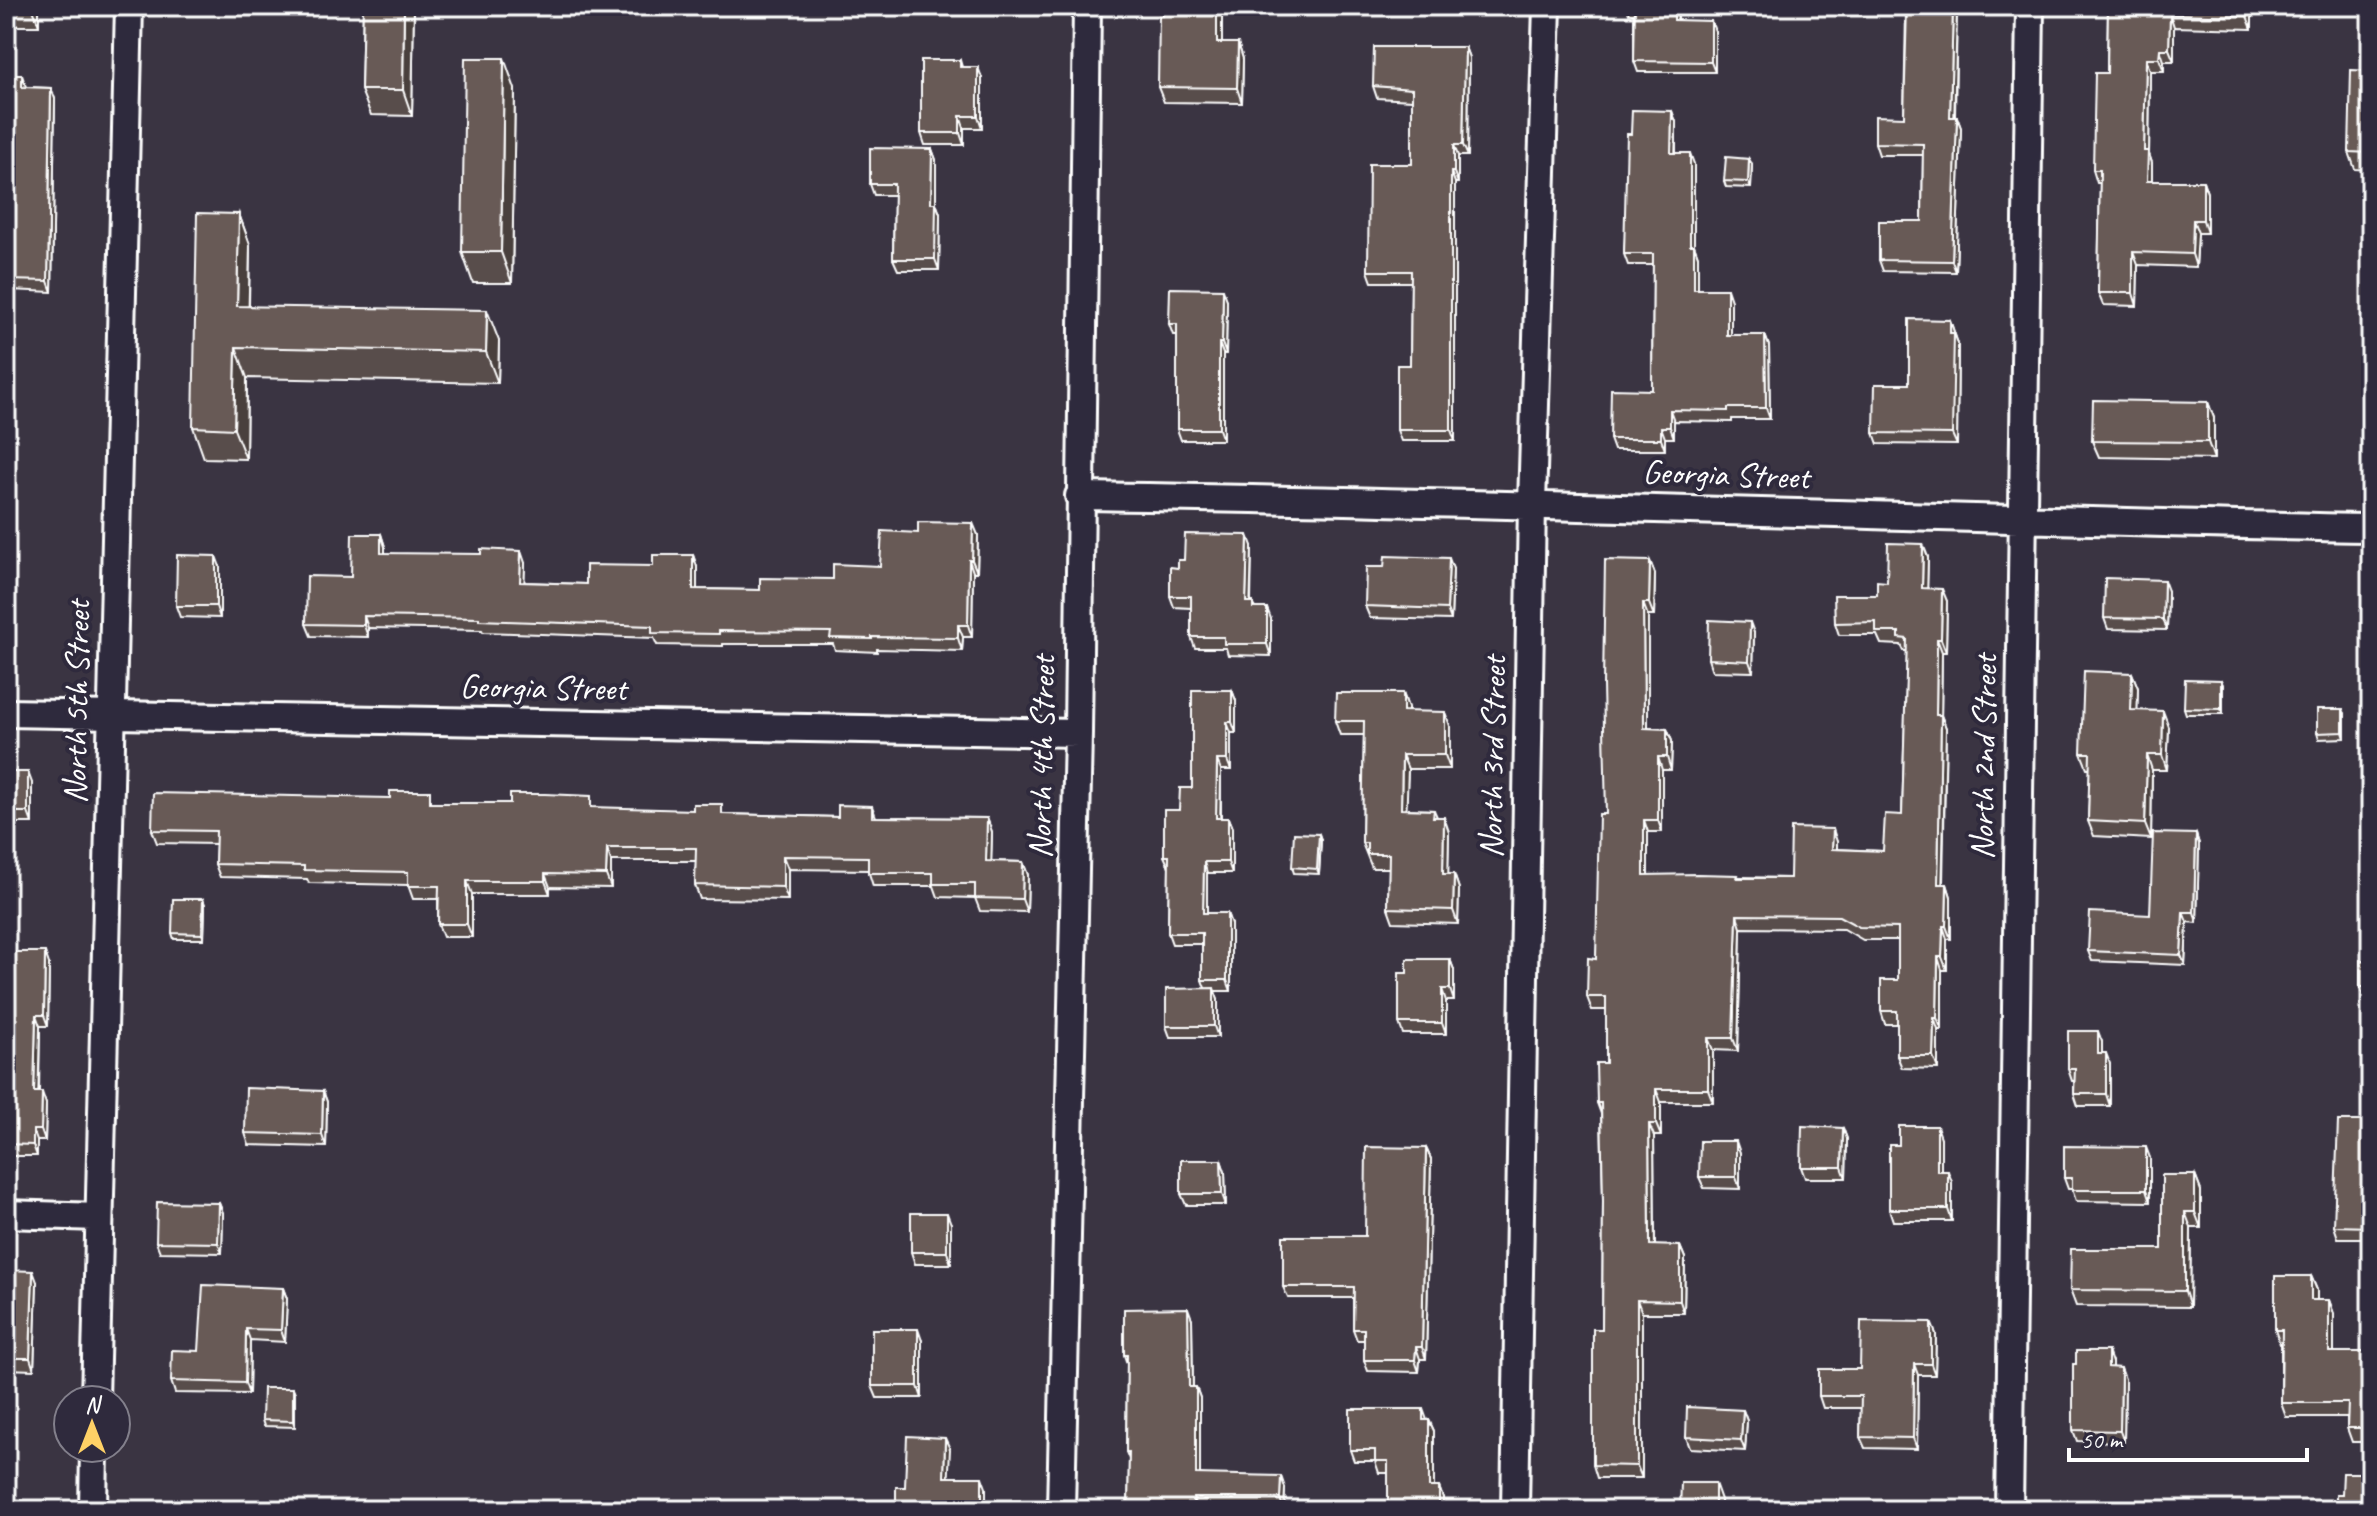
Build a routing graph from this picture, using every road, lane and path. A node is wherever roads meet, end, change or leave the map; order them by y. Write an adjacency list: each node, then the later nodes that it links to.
1 (129, 6): 10 (street, North 5th Street)
2 (1087, 6): 5 (street, North 4th Street)
3 (1547, 6): 6 (street, North 3rd Street)
4 (2030, 6): 7 (street, North 2nd Street)
5 (1079, 496): 6 (street, Georgia Street); 11 (street, North 4th Street)
6 (1532, 504): 7 (street, Georgia Street); 18 (street, North 3rd Street)
7 (2022, 521): 8 (street, Georgia Street); 19 (street, North 2nd Street)
8 (2371, 528)
9 (6, 713): 10 (street, Georgia Street)
10 (112, 715): 11 (street, Georgia Street); 13 (street, North 5th Street)
11 (1078, 733): 17 (street, North 4th Street)
12 (6, 1214): 13 (street)
13 (99, 1217): 14 (street, North 5th Street)
14 (95, 1384)
15 (94, 1464): 16 (street)
16 (93, 1510)
17 (1061, 1510)
18 (1515, 1510)
19 (2009, 1510)

